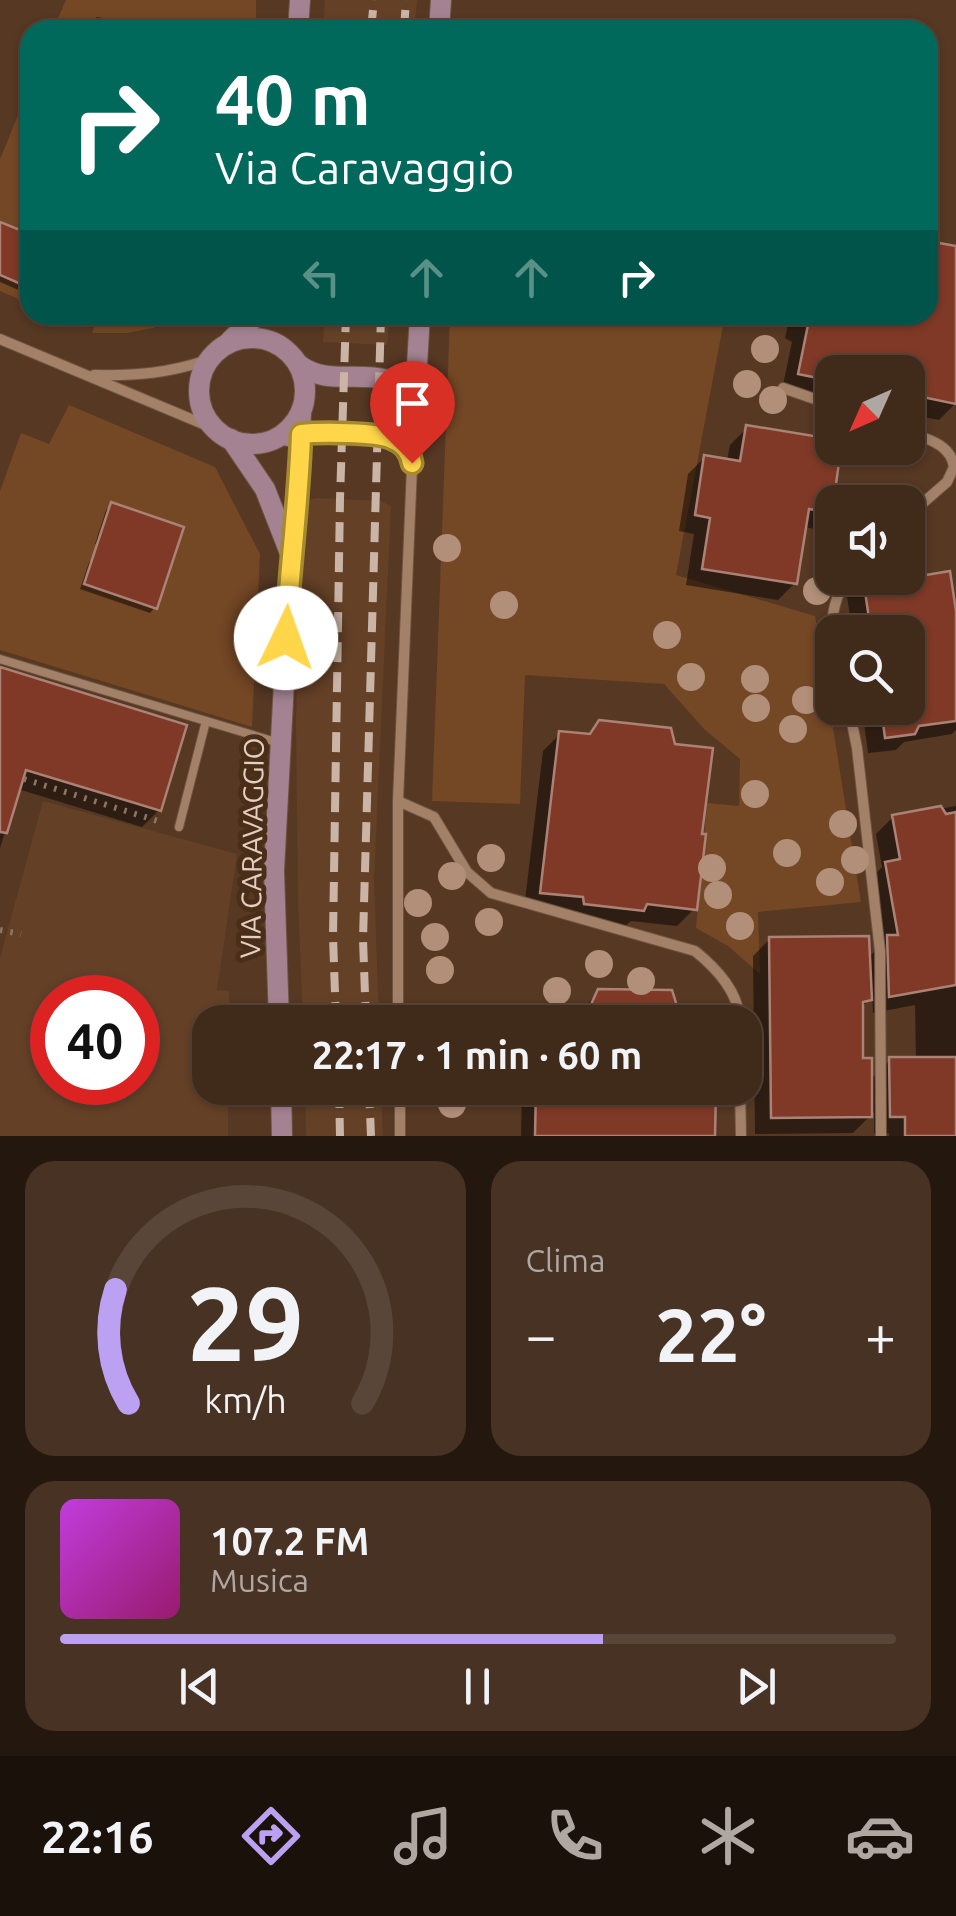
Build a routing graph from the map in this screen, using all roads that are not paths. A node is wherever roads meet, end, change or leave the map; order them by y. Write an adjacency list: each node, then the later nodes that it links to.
1 (247, 325): 4 (street)
2 (419, 325): 10 (street)
3 (0, 339): 7 (street)
4 (228, 343): 5 (street); 6 (street)
5 (208, 360): 7 (street); 12 (street)
6 (298, 364): 10 (street); 11 (street)
7 (88, 375): 12 (street)
8 (783, 388): 9 (street)
9 (815, 400)
10 (415, 408): 14 (street); 17 (street)
11 (301, 412): 13 (street, VIA CARAVAGGIO); 15 (street)
12 (223, 434): 15 (street); 19 (street, VIA CARAVAGGIO)
13 (301, 434): 14 (street); 15 (street); 19 (street, VIA CARAVAGGIO)
14 (389, 437): 17 (street)
15 (276, 438)
16 (925, 438): 18 (street)
17 (412, 457): 24 (street)
18 (925, 501)
19 (291, 555): 23 (street, VIA CARAVAGGIO)
20 (0, 659): 21 (lane)
21 (206, 721): 23 (lane); 25 (lane)
22 (852, 725): 37 (street)
23 (280, 743): 26 (street, VIA CARAVAGGIO)
24 (398, 801): 27 (street); 28 (street)
25 (179, 827)
26 (278, 1005)
27 (398, 1005)
28 (737, 1005)
29 (281, 1105): 33 (street)
30 (401, 1105): 32 (street)
31 (740, 1105): 36 (street)
32 (401, 1119): 34 (street); 35 (street)
33 (282, 1136)
34 (400, 1136)
35 (410, 1136)
36 (740, 1136)
37 (882, 1136)

